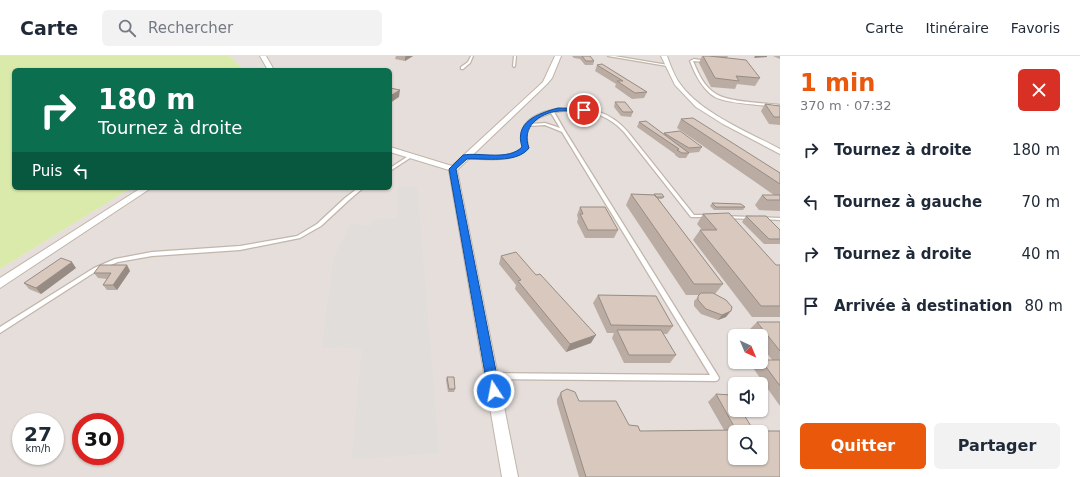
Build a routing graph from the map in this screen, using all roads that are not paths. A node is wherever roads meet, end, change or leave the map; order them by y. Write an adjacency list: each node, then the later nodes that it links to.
1 (263, 56): 10 (street)
2 (472, 56): 11 (lane)
3 (515, 56): 9 (lane)
4 (558, 56): 19 (street)
5 (609, 56): 8 (lane)
6 (664, 56): 8 (street)
7 (710, 61): 12 (lane)
8 (667, 65): 17 (street)
9 (514, 66)
10 (270, 68)
11 (462, 68)
12 (780, 106)
13 (552, 111): 14 (lane); 15 (lane); 24 (lane)
14 (527, 125): 15 (lane); 19 (lane)
15 (563, 131): 27 (lane)
16 (392, 150): 18 (street)
17 (780, 152)
18 (411, 156): 20 (lane); 21 (street)
19 (466, 157): 21 (street)
20 (392, 169)
21 (453, 169): 27 (street)
22 (144, 190): 25 (street)
23 (359, 190): 26 (lane)
24 (780, 219)
25 (0, 284)
26 (0, 330)
27 (491, 376): 28 (street)
28 (510, 477)

